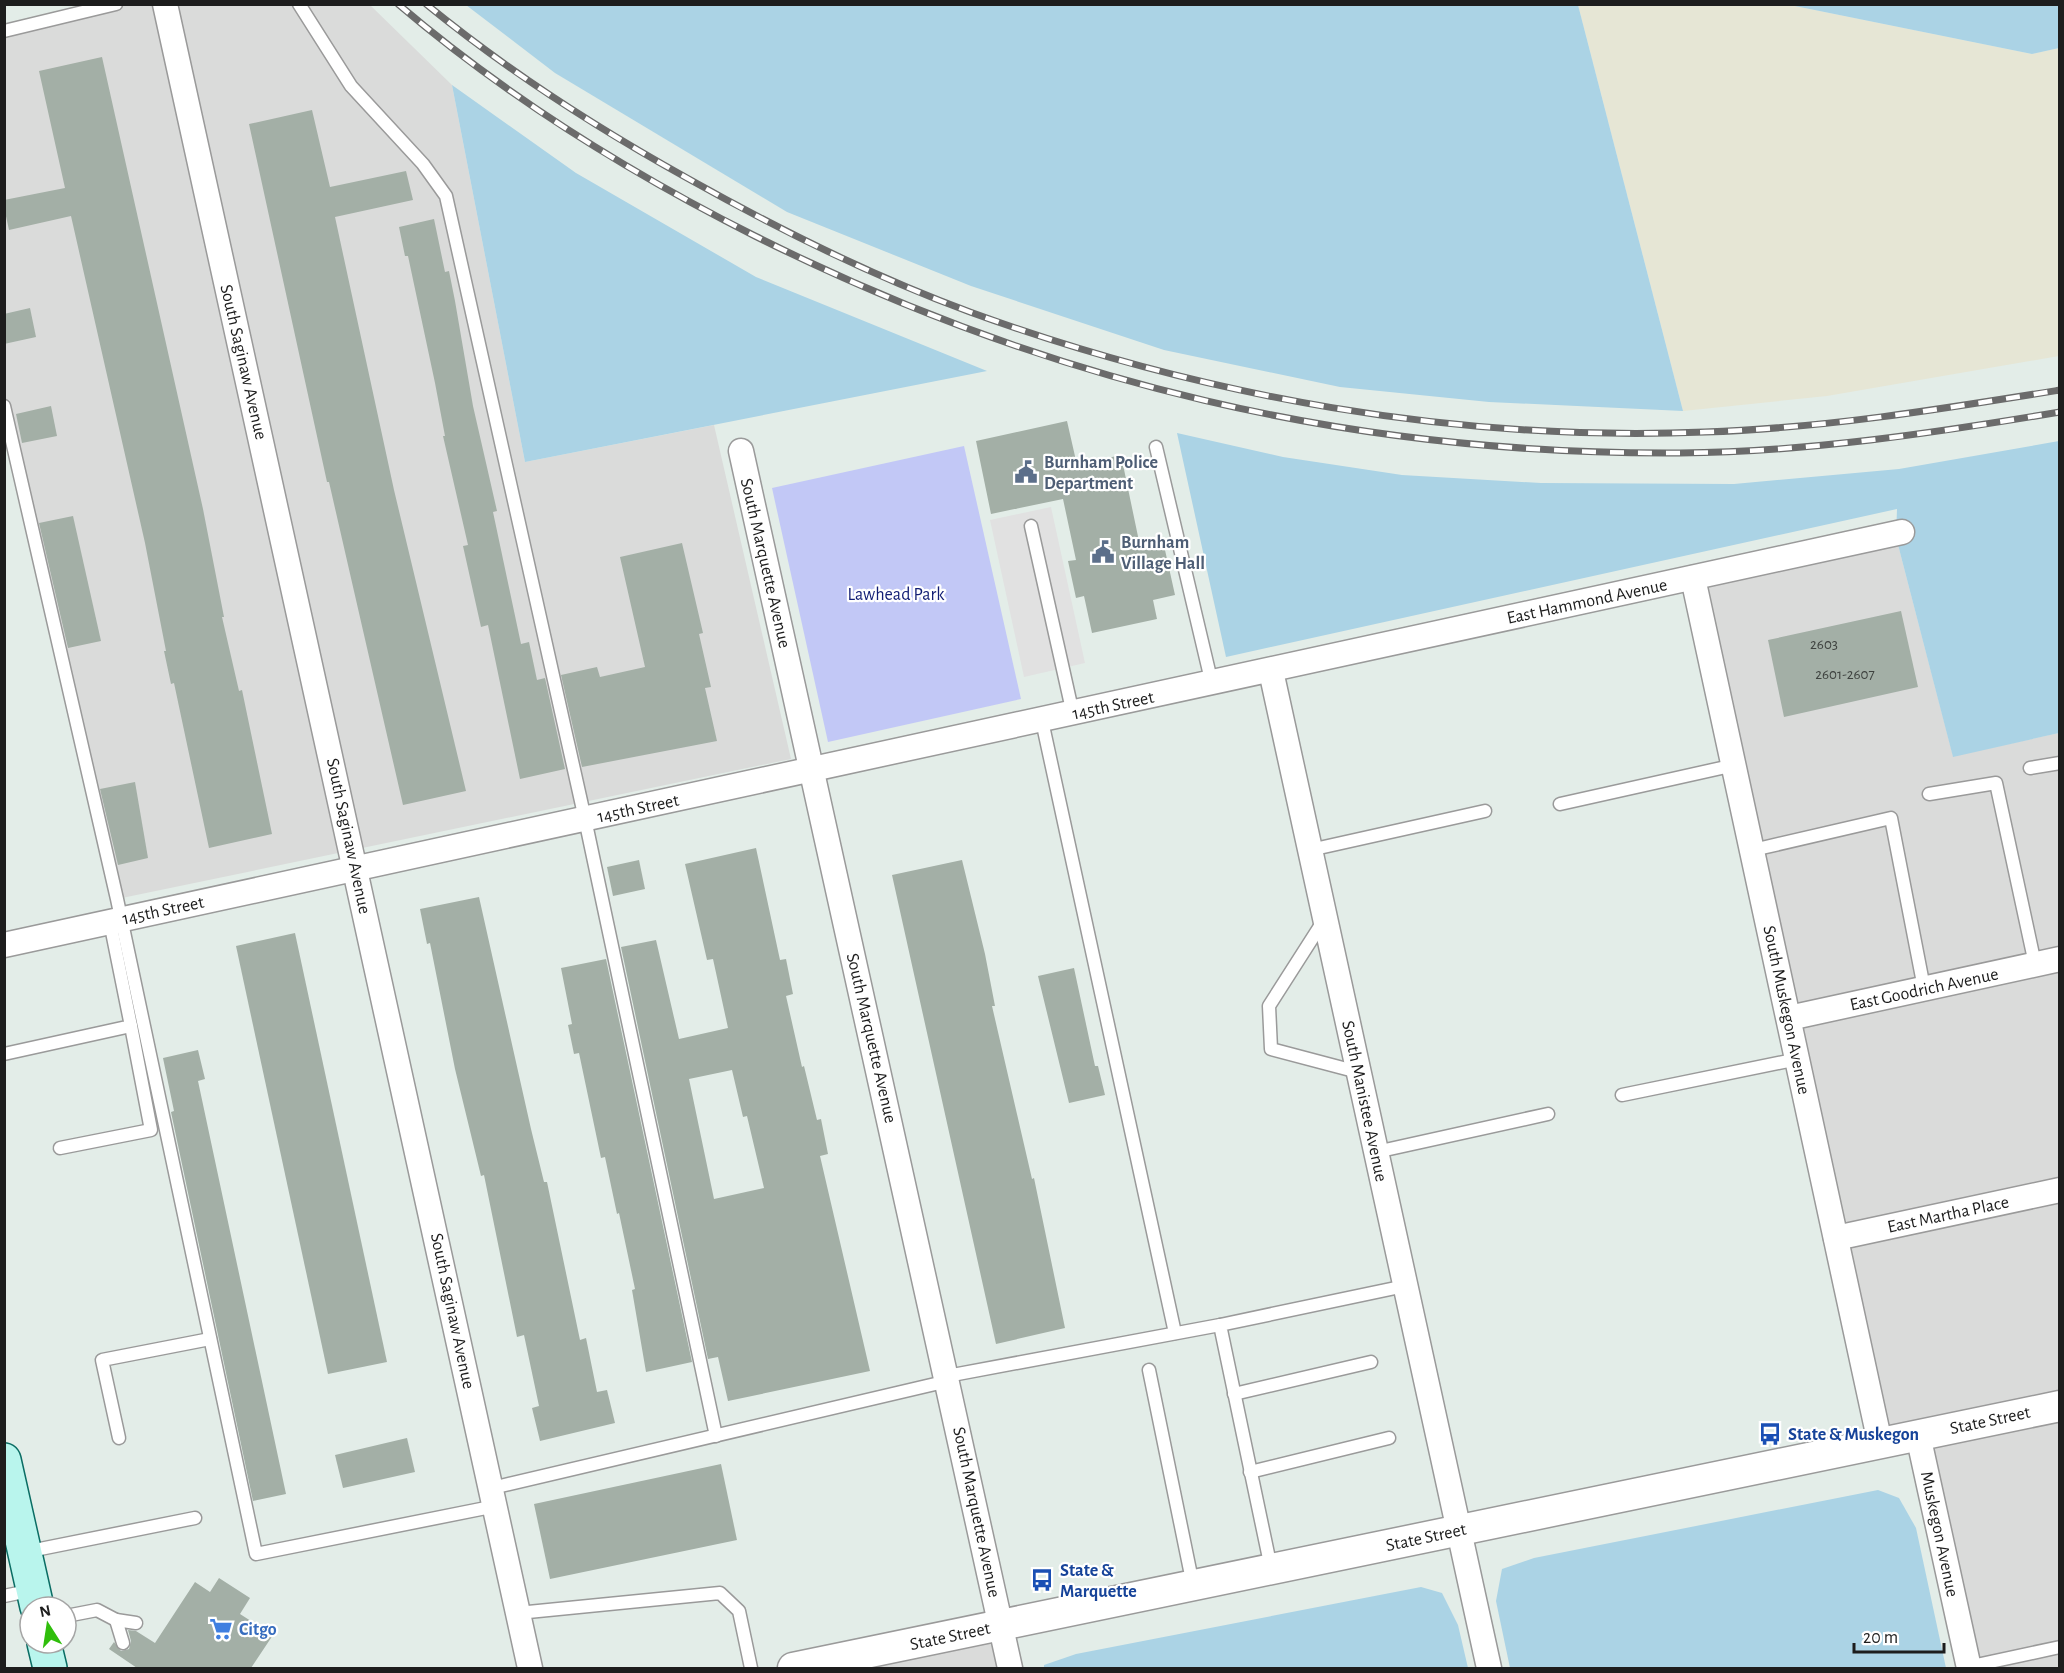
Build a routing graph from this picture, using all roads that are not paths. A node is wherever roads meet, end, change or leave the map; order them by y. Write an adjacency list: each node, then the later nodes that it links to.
1 (116, 4): 4 (lane)
2 (165, 4): 26 (street, South Saginaw Avenue)
3 (299, 4): 23 (lane)
4 (93, 7): 5 (lane)
5 (4, 31)
6 (4, 406): 28 (lane)
7 (1156, 447): 13 (lane)
8 (741, 451): 19 (street, South Marquette Avenue)
9 (1031, 526): 14 (lane)
10 (1902, 532): 11 (street, East Hammond Avenue)
11 (1693, 578): 12 (street, East Hammond Avenue); 17 (street, South Muskegon Avenue)
12 (1271, 671): 13 (street, 145th Street); 24 (street, South Manistee Avenue)
13 (1212, 684): 14 (street, 145th Street)
14 (1073, 714): 15 (street, 145th Street)
15 (1042, 721): 19 (street, 145th Street); 46 (lane)
16 (2060, 763): 18 (lane)
17 (1735, 765): 21 (lane); 25 (street, South Muskegon Avenue)
18 (2030, 768)
19 (812, 771): 23 (street, 145th Street); 50 (street, South Marquette Avenue)
20 (1929, 794): 31 (lane)
21 (1560, 804)
22 (1485, 811): 24 (lane)
23 (585, 819): 26 (street, 145th Street); 54 (lane)
24 (1310, 850): 27 (street, South Manistee Avenue)
25 (1753, 850): 32 (lane); 33 (street, South Muskegon Avenue)
26 (356, 868): 28 (street, 145th Street); 60 (street, South Saginaw Avenue)
27 (1325, 918): 37 (street, South Manistee Avenue); 37 (lane)
28 (115, 921): 29 (street, 145th Street); 34 (lane); 47 (lane)
29 (4, 945)
30 (2060, 959): 31 (street, East Goodrich Avenue)
31 (2035, 964): 32 (street, East Goodrich Avenue)
32 (1924, 988): 33 (street, East Goodrich Avenue)
33 (1789, 1018): 36 (street, South Muskegon Avenue)
34 (130, 1026): 35 (lane); 40 (lane)
35 (4, 1054)
36 (1798, 1059): 38 (lane); 43 (street, South Muskegon Avenue)
37 (1358, 1072): 41 (street, South Manistee Avenue)
38 (1622, 1095)
39 (1548, 1114): 41 (lane)
40 (60, 1148)
41 (1376, 1152): 44 (street, South Manistee Avenue)
42 (2060, 1190): 43 (street, East Martha Place)
43 (1836, 1238): 57 (street, South Muskegon Avenue)
44 (1405, 1286): 45 (lane); 62 (street, South Manistee Avenue)
45 (1220, 1325): 46 (lane); 51 (lane)
46 (1175, 1333): 50 (lane)
47 (210, 1340): 56 (lane); 60 (lane)
48 (1371, 1362): 51 (lane)
49 (1149, 1370): 65 (lane)
50 (948, 1379): 54 (lane); 71 (street, South Marquette Avenue)
51 (1234, 1394): 59 (lane)
52 (2060, 1406): 53 (street, State Street)
53 (1918, 1435): 57 (street, State Street); 79 (street, Muskegon Avenue)
54 (716, 1436): 60 (lane)
55 (1389, 1437): 59 (lane)
56 (119, 1438)
57 (1880, 1443): 62 (street, State Street)
58 (4, 1460): 63 (main road)
59 (1250, 1472): 64 (lane)
60 (494, 1497): 67 (street, South Saginaw Avenue)
61 (195, 1518): 63 (lane)
62 (1459, 1530): 64 (street, State Street); 78 (street, South Manistee Avenue)
63 (25, 1552): 66 (main road)
64 (1271, 1569): 65 (street, State Street)
65 (1194, 1585): 71 (street, State Street)
66 (25, 1595)
67 (518, 1612): 74 (street, South Saginaw Avenue); 75 (lane)
68 (78, 1614): 69 (lane)
69 (116, 1620): 70 (lane); 72 (lane)
70 (136, 1623)
71 (1001, 1625): 76 (street, State Street); 77 (street, South Marquette Avenue)
72 (123, 1643)
73 (2060, 1647): 79 (lane)
74 (530, 1668)
75 (751, 1668)
76 (792, 1668)
77 (1010, 1668)
78 (1489, 1668)
79 (1967, 1668)

